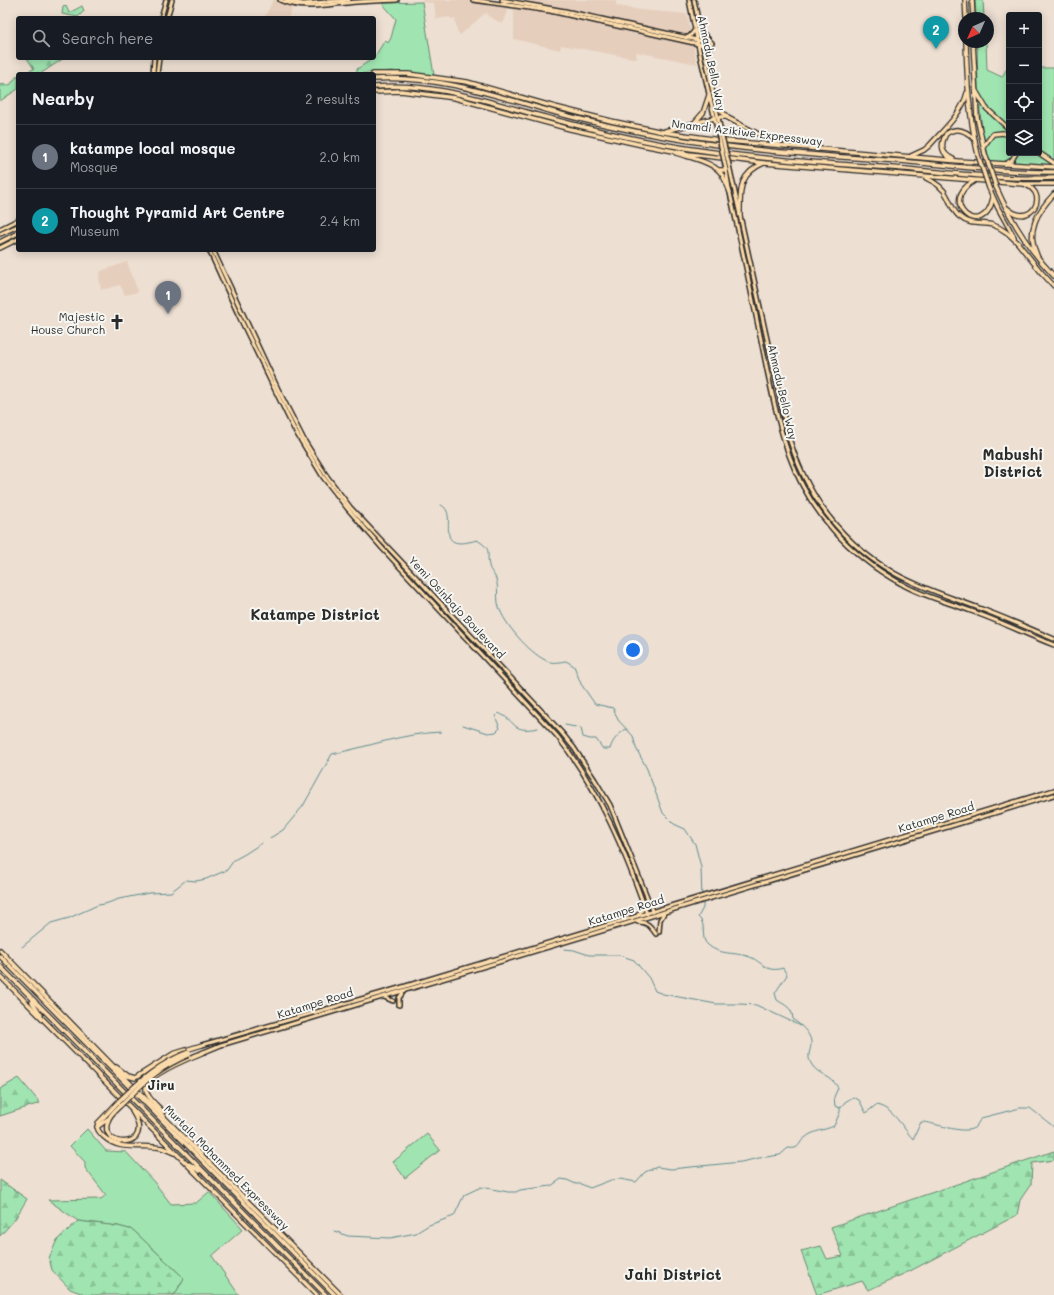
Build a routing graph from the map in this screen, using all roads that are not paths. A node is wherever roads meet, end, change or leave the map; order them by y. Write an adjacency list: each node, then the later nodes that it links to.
1 (166, 0): 16 (main road)
2 (172, 0): 17 (main road)
3 (280, 0): 6 (main road)
4 (286, 0): 5 (main road)
5 (349, 0)
6 (386, 0): 7 (main road)
7 (397, 0)
8 (473, 0): 21 (main road)
9 (502, 0): 20 (main road)
10 (689, 0): 18 (main road, Ahmadu Bello Way)
11 (694, 0): 19 (main road, Ahmadu Bello Way)
12 (965, 0): 14 (highway)
13 (972, 0): 15 (highway)
14 (966, 12)
15 (973, 12)
16 (161, 16)
17 (168, 16)
18 (695, 30): 20 (main road); 21 (main road, Ahmadu Bello Way)
19 (700, 30): 22 (main road, Ahmadu Bello Way); 25 (main road)
20 (686, 38): 21 (main road)
21 (696, 43): 22 (main road); 36 (main road, Ahmadu Bello Way)
22 (702, 43): 25 (main road, Ahmadu Bello Way)
23 (966, 48): 34 (highway)
24 (973, 48): 33 (highway)
25 (706, 57): 39 (main road, Ahmadu Bello Way)
26 (154, 60): 28 (main road)
27 (159, 60): 29 (main road)
28 (153, 72)
29 (157, 72)
30 (376, 74): 43 (highway, Nnamdi Azikiwe Expressway)
31 (376, 79): 42 (highway, Nnamdi Azikiwe Expressway)
32 (376, 87): 37 (highway, Nnamdi Azikiwe Expressway)
33 (975, 88): 45 (highway); 53 (highway)
34 (968, 90): 51 (highway); 60 (highway)
35 (376, 92): 38 (highway)
36 (708, 95): 40 (main road, Ahmadu Bello Way); 44 (highway)
37 (469, 96): 38 (highway); 49 (highway, Nnamdi Azikiwe Expressway)
38 (484, 105): 50 (highway)
39 (716, 105): 40 (main road, Ahmadu Bello Way); 41 (highway)
40 (716, 117): 41 (highway); 44 (highway); 47 (main road, Ahmadu Bello Way)
41 (726, 117): 52 (highway)
42 (590, 121): 43 (highway); 56 (highway, Nnamdi Azikiwe Expressway)
43 (611, 121): 46 (highway, Nnamdi Azikiwe Expressway)
44 (694, 123): 46 (highway)
45 (1006, 126)
46 (663, 132): 52 (highway, Nnamdi Azikiwe Expressway)
47 (720, 132): 67 (main road, Ahmadu Bello Way, bridge); 81 (main road, Ahmadu Bello Way, bridge)
48 (1006, 134): 53 (highway)
49 (618, 135): 50 (highway); 66 (highway, Nnamdi Azikiwe Expressway)
50 (604, 137): 54 (highway)
51 (975, 140): 62 (highway); 79 (highway, bridge)
52 (782, 147): 55 (highway, Nnamdi Azikiwe Expressway)
53 (983, 147): 80 (highway, bridge)
54 (671, 151): 63 (highway); 69 (highway)
55 (825, 151): 56 (highway); 57 (highway, Nnamdi Azikiwe Expressway)
56 (805, 154): 61 (highway, Nnamdi Azikiwe Expressway)
57 (862, 154): 60 (highway, Nnamdi Azikiwe Expressway); 61 (highway)
58 (1042, 155): 64 (highway)
59 (1014, 156): 65 (highway)
60 (908, 157): 62 (highway, Nnamdi Azikiwe Expressway)
61 (880, 160): 71 (highway, Nnamdi Azikiwe Expressway)
62 (958, 161): 65 (highway, Nnamdi Azikiwe Expressway)
63 (764, 163): 70 (highway); 81 (highway)
64 (1054, 163)
65 (1004, 165): 68 (highway, Nnamdi Azikiwe Expressway)
66 (856, 166): 70 (highway); 73 (highway, Nnamdi Azikiwe Expressway)
67 (725, 167): 69 (highway); 77 (main road, Ahmadu Bello Way)
68 (1054, 167)
69 (719, 170): 77 (highway)
70 (872, 172): 72 (highway)
71 (1054, 172)
72 (924, 176): 74 (highway); 89 (highway)
73 (1054, 178)
74 (974, 180): 75 (highway); 79 (highway)
75 (1023, 184): 76 (highway); 80 (highway)
76 (1054, 184)
77 (730, 192): 98 (main road, Ahmadu Bello Way)
78 (1054, 194): 93 (highway)
79 (993, 197): 89 (highway)
80 (1004, 205): 93 (highway)
81 (740, 215): 97 (main road, Ahmadu Bello Way)
82 (16, 221): 84 (highway)
83 (16, 227): 85 (highway)
84 (0, 229)
85 (0, 234)
86 (16, 235): 88 (highway)
87 (16, 240): 90 (highway)
88 (0, 242)
89 (1018, 243): 95 (highway)
90 (0, 248)
91 (210, 252): 96 (main road)
92 (214, 252): 96 (main road)
93 (1040, 261): 94 (highway)
94 (1054, 276)
95 (1054, 286)
96 (240, 313): 101 (main road, Yemi Osinbajo Boulevard); 102 (main road, Yemi Osinbajo Boulevard)
97 (1054, 639)
98 (1054, 645)
99 (1054, 790): 105 (main road, Katampe Road)
100 (1054, 795): 107 (main road, Katampe Road)
101 (624, 838): 102 (main road); 104 (main road, Yemi Osinbajo Boulevard)
102 (618, 840): 103 (main road, Yemi Osinbajo Boulevard)
103 (642, 898): 108 (main road, Yemi Osinbajo Boulevard); 109 (main road)
104 (650, 904): 105 (main road); 106 (main road, Yemi Osinbajo Boulevard)
105 (662, 908): 106 (main road, Katampe Road)
106 (652, 911): 108 (main road, Katampe Road); 110 (main road, Yemi Osinbajo Boulevard)
107 (665, 912): 110 (main road, Katampe Road); 112 (main road)
108 (647, 913): 109 (main road, Katampe Road); 111 (main road, Yemi Osinbajo Boulevard)
109 (636, 916): 125 (main road, Katampe Road)
110 (653, 916): 111 (main road, Katampe Road)
111 (648, 917): 112 (main road, Katampe Road)
112 (634, 922): 118 (main road, Katampe Road)
113 (0, 950): 123 (highway, Murtala Mohammed Expressway)
114 (0, 956): 117 (highway, Murtala Mohammed Expressway)
115 (0, 966): 119 (highway, Murtala Mohammed Expressway)
116 (0, 976): 124 (highway)
117 (32, 990): 123 (highway); 138 (highway, Murtala Mohammed Expressway)
118 (404, 990): 120 (main road, Katampe Road); 122 (main road)
119 (27, 994): 124 (highway); 139 (highway, Murtala Mohammed Expressway)
120 (382, 997): 121 (main road); 125 (main road, Katampe Road)
121 (394, 1001)
122 (399, 1005)
123 (60, 1012): 129 (highway, Murtala Mohammed Expressway)
124 (47, 1024): 131 (highway)
125 (275, 1027): 126 (main road, Katampe Road); 127 (main road, Katampe Road)
126 (202, 1045): 128 (highway); 129 (highway)
127 (204, 1052): 128 (highway); 133 (highway)
128 (189, 1054): 130 (highway, bridge)
129 (113, 1066): 133 (highway, Murtala Mohammed Expressway)
130 (121, 1103): 132 (highway); 134 (highway)
131 (128, 1105): 132 (highway); 136 (highway)
132 (108, 1119): 134 (highway)
133 (168, 1120): 135 (highway, Murtala Mohammed Expressway)
134 (97, 1127): 136 (highway)
135 (191, 1144): 138 (highway); 147 (highway, Murtala Mohammed Expressway)
136 (178, 1156): 137 (highway)
137 (182, 1160): 139 (highway); 144 (highway)
138 (209, 1168): 140 (highway, Murtala Mohammed Expressway)
139 (206, 1175): 141 (highway, Murtala Mohammed Expressway)
140 (314, 1273): 141 (highway); 142 (highway, Murtala Mohammed Expressway)
141 (308, 1278): 143 (highway, Murtala Mohammed Expressway)
142 (322, 1282): 143 (highway); 146 (highway, Murtala Mohammed Expressway)
143 (316, 1286): 145 (highway, Murtala Mohammed Expressway)
144 (316, 1295)
145 (326, 1295)
146 (335, 1295)
147 (341, 1295)

